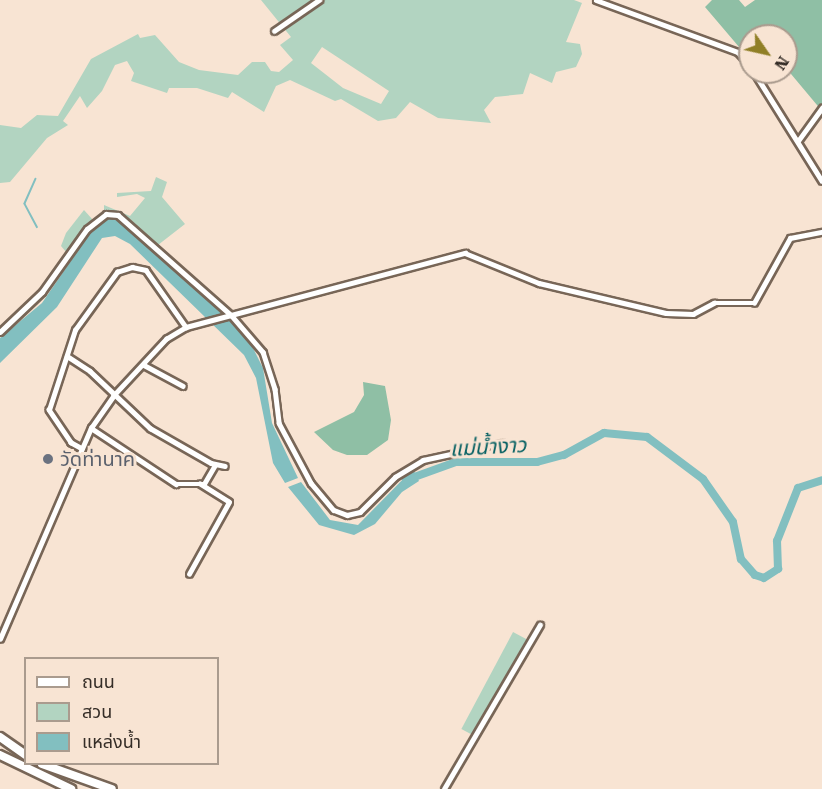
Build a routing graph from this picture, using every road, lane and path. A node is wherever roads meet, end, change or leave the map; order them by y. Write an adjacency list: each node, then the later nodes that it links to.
1 (320, 0): 3 (street)
2 (596, 0): 4 (street)
3 (274, 31)
4 (738, 52)
5 (762, 84): 7 (street)
6 (822, 108): 7 (street)
7 (798, 141): 8 (street)
8 (822, 181)
9 (822, 232): 10 (street)
10 (232, 316): 11 (street); 12 (street); 18 (street)
11 (186, 327): 13 (street); 14 (street)
12 (0, 332)
13 (66, 356): 16 (street); 19 (street)
14 (144, 365): 15 (street); 16 (street)
15 (183, 386)
16 (113, 396): 17 (street); 20 (street)
17 (91, 428): 19 (street); 22 (street)
18 (501, 443)
19 (82, 449): 25 (street)
20 (215, 465): 21 (street); 22 (street)
21 (225, 466)
22 (200, 484): 23 (street)
23 (189, 574)
24 (540, 625): 32 (street)
25 (0, 639)
26 (0, 737): 27 (highway)
27 (24, 754)
28 (0, 755): 30 (highway)
29 (45, 765): 31 (highway)
30 (70, 789)
31 (112, 789)
32 (444, 789)

